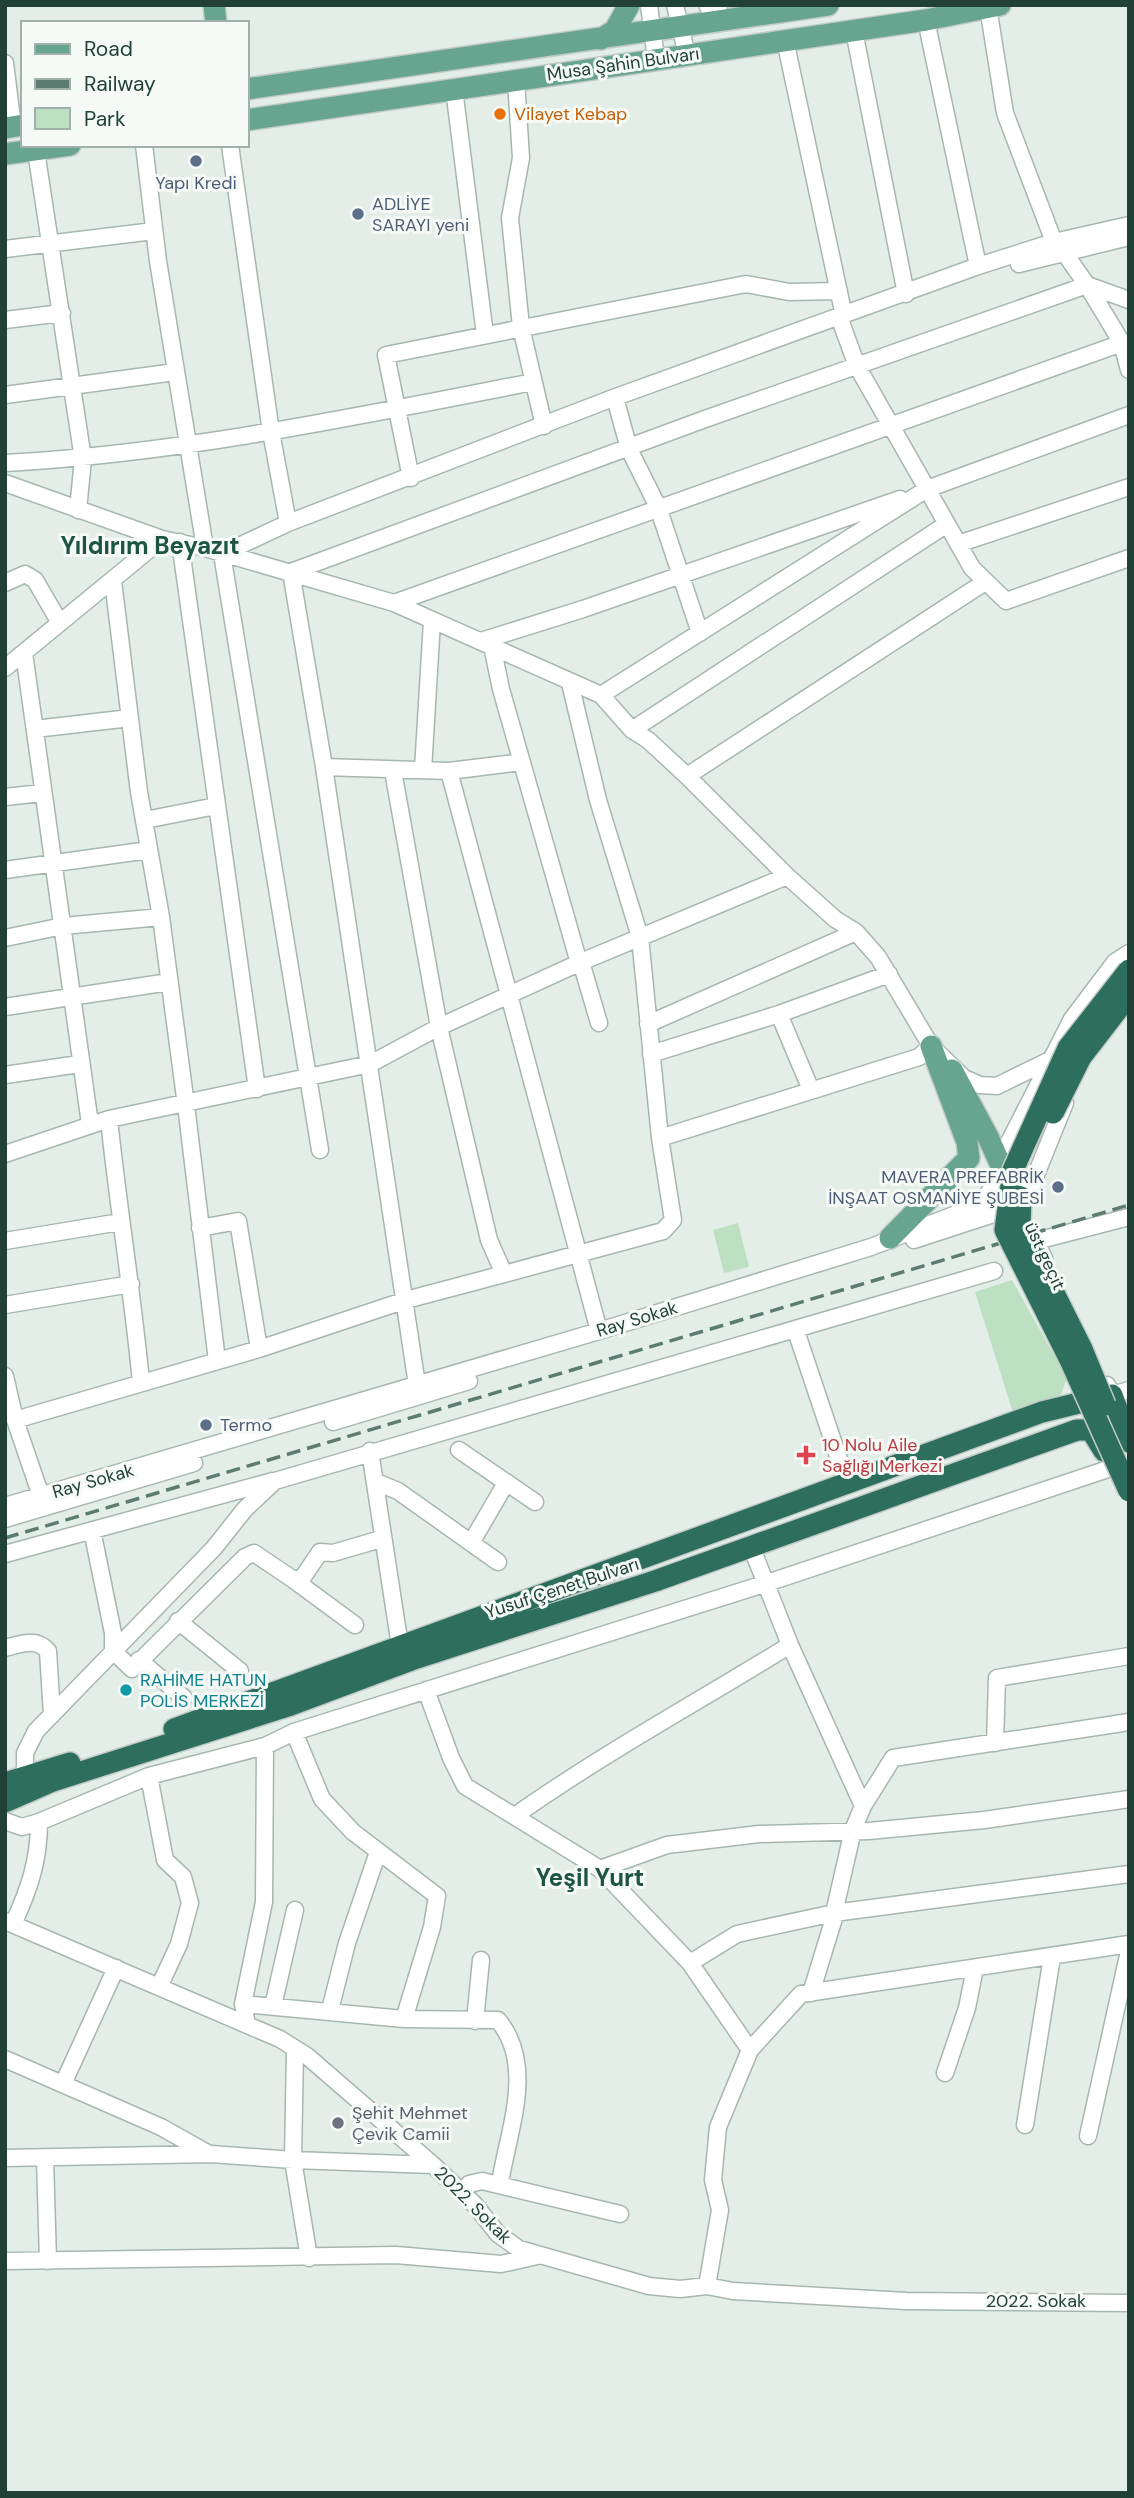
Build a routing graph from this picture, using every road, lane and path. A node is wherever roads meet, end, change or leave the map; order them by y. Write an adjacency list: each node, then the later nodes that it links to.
1 (629, 5): 11 (main road)
2 (649, 5): 10 (street)
3 (675, 5): 8 (street)
4 (828, 5): 6 (main road, Musa Şahin Bulvarı)
5 (994, 6): 7 (main road, Musa Şahin Bulvarı); 32 (street)
6 (714, 9): 8 (main road, Musa Şahin Bulvarı)
7 (926, 20): 9 (main road, Musa Şahin Bulvarı); 34 (street)
8 (680, 28): 10 (main road, Musa Şahin Bulvarı); 13 (street)
9 (854, 30): 12 (main road, Musa Şahin Bulvarı); 37 (street)
10 (652, 31): 11 (main road, Musa Şahin Bulvarı); 14 (street)
11 (601, 39): 18 (main road, Musa Şahin Bulvarı)
12 (785, 40): 13 (main road, Musa Şahin Bulvarı); 36 (street)
13 (687, 55): 14 (main road, Musa Şahin Bulvarı)
14 (656, 59): 17 (main road, Musa Şahin Bulvarı)
15 (5, 64): 22 (street)
16 (248, 72): 18 (main road)
17 (516, 80): 20 (main road, Musa Şahin Bulvarı); 42 (street)
18 (282, 85): 19 (main road, Musa Şahin Bulvarı)
19 (248, 89)
20 (454, 89): 21 (main road, Musa Şahin Bulvarı); 43 (street)
21 (248, 120)
22 (16, 126)
23 (59, 147): 26 (main road)
24 (144, 147): 29 (street)
25 (229, 147): 56 (street)
26 (36, 151): 27 (main road); 31 (street)
27 (5, 154)
28 (1129, 225): 32 (street)
29 (155, 231): 31 (street); 47 (street)
30 (1129, 237): 32 (street)
31 (51, 242): 33 (street); 39 (street)
32 (1058, 246): 34 (street); 35 (street); 41 (street)
33 (5, 249)
34 (978, 266): 37 (street)
35 (1087, 285): 38 (street); 44 (street); 45 (street)
36 (839, 291): 41 (street); 42 (street)
37 (905, 294): 41 (street)
38 (1129, 300)
39 (62, 313): 40 (street); 49 (street)
40 (5, 320)
41 (843, 321): 45 (street); 51 (street); 55 (street)
42 (521, 327): 43 (street); 48 (street)
43 (485, 335): 52 (street)
44 (1122, 343): 46 (street); 54 (street)
45 (857, 366): 54 (street); 58 (street)
46 (1129, 370)
47 (175, 372): 49 (street); 57 (street)
48 (533, 382): 52 (street); 55 (street)
49 (71, 387): 50 (street); 59 (street)
50 (5, 395)
51 (617, 405): 58 (street); 73 (street)
52 (396, 409): 56 (street); 61 (street)
53 (1129, 415): 64 (street)
54 (890, 424): 64 (street); 65 (street)
55 (544, 426): 61 (street)
56 (271, 432): 57 (street); 67 (street)
57 (187, 443): 59 (street); 72 (street)
58 (629, 449): 65 (street); 75 (street)
59 (83, 459): 60 (street); 66 (street)
60 (5, 463)
61 (411, 478): 67 (street)
62 (5, 484): 66 (street)
63 (1129, 487): 71 (street)
64 (927, 489): 68 (street); 76 (street); 83 (street)
65 (658, 507): 76 (street); 80 (street)
66 (78, 510): 69 (street)
67 (288, 523): 73 (street)
68 (947, 524): 71 (street); 91 (street)
69 (162, 539): 70 (street); 77 (street)
70 (180, 542): 72 (street); 100 (street)
71 (958, 544): 78 (street)
72 (205, 548): 73 (street)
73 (225, 555): 75 (street); 132 (street)
74 (1129, 558): 78 (street)
75 (291, 572): 80 (street); 93 (street)
76 (679, 575): 83 (street); 84 (street)
77 (113, 581): 82 (street); 89 (street)
78 (985, 582): 97 (street)
79 (5, 583): 82 (street)
80 (394, 603): 81 (street)
81 (432, 621): 84 (street); 94 (street)
82 (60, 623): 85 (street)
83 (700, 633): 88 (street)
84 (486, 643): 87 (street); 92 (street)
85 (24, 653): 86 (street); 90 (street)
86 (5, 668)
87 (570, 683): 88 (street); 109 (street)
88 (601, 695): 91 (street)
89 (130, 718): 90 (street); 101 (street)
90 (35, 729): 98 (street)
91 (632, 730): 97 (street)
92 (522, 762): 96 (street); 112 (street)
93 (324, 767): 95 (street); 130 (street)
94 (423, 770): 95 (street); 96 (street)
95 (393, 771): 124 (street)
96 (449, 771): 116 (street)
97 (687, 776): 105 (street)
98 (42, 793): 99 (street); 103 (street)
99 (5, 797)
100 (216, 806): 101 (street); 133 (street)
101 (145, 820): 102 (street)
102 (149, 850): 103 (street); 106 (street)
103 (52, 862): 104 (street); 107 (street)
104 (5, 870)
105 (787, 876): 108 (street); 109 (street)
106 (161, 917): 107 (street); 115 (street)
107 (63, 926): 110 (street); 118 (street)
108 (856, 932): 114 (street); 123 (street)
109 (640, 937): 112 (street); 123 (street)
110 (5, 938)
111 (1129, 953): 127 (street, Ray Sokak)
112 (580, 963): 116 (street); 122 (street)
113 (1129, 970): 171 (highway, üst geçit, bridge)
114 (889, 974): 121 (street); 125 (street)
115 (169, 982): 118 (street); 135 (street)
116 (511, 995): 124 (street); 148 (street)
117 (1129, 995): 166 (highway, bridge)
118 (71, 997): 120 (street); 129 (street)
119 (1129, 1006): 142 (street)
120 (5, 1007)
121 (779, 1014): 126 (street); 134 (street)
122 (598, 1023)
123 (648, 1024): 126 (street)
124 (439, 1027): 130 (street); 150 (street)
125 (931, 1046): 128 (street); 134 (street); 146 (main road)
126 (651, 1055): 138 (street)
127 (1050, 1060): 128 (street); 141 (street, Ray Sokak)
128 (947, 1062): 141 (main road)
129 (79, 1064): 131 (street); 137 (street)
130 (370, 1064): 132 (street); 152 (street)
131 (5, 1075)
132 (307, 1080): 133 (street); 139 (street)
133 (257, 1089): 135 (street)
134 (811, 1090): 138 (street)
135 (186, 1105): 136 (street); 145 (street)
136 (109, 1119): 137 (street); 144 (street)
137 (90, 1124): 140 (street)
138 (660, 1138): 148 (street)
139 (320, 1150)
140 (5, 1154)
141 (1002, 1168): 142 (main road); 146 (street, Ray Sokak)
142 (1018, 1203): 175 (street)
143 (1129, 1217): 161 (street)
144 (120, 1222): 147 (street); 151 (street)
145 (200, 1228): 156 (street); 157 (street)
146 (890, 1238): 154 (street, Ray Sokak)
147 (5, 1241)
148 (578, 1255): 150 (street); 154 (street)
149 (994, 1271): 155 (street)
150 (504, 1274): 152 (street)
151 (131, 1284): 153 (street); 159 (street)
152 (407, 1300): 156 (street); 160 (street)
153 (5, 1305)
154 (599, 1331): 160 (street, Ray Sokak)
155 (796, 1331): 165 (street); 170 (street)
156 (259, 1349): 157 (street)
157 (217, 1361): 159 (street)
158 (5, 1376): 162 (street)
159 (141, 1383): 162 (street)
160 (418, 1385): 172 (street, Ray Sokak)
161 (1121, 1392): 163 (highway); 170 (highway, Yusuf Çenet Bulvarı)
162 (15, 1420): 172 (street)
163 (1129, 1442)
164 (459, 1450): 169 (street)
165 (370, 1451): 167 (street); 168 (street)
166 (1121, 1464): 171 (highway); 179 (highway, Yusuf Çenet Bulvarı); 183 (street)
167 (275, 1481): 176 (street); 189 (street)
168 (376, 1482): 177 (street); 178 (street)
169 (506, 1483): 173 (street); 178 (street)
170 (848, 1483): 187 (highway, Yusuf Çenet Bulvarı)
171 (1129, 1494)
172 (41, 1496): 174 (street, Ray Sokak)
173 (535, 1502)
174 (5, 1506)
175 (5, 1519)
176 (92, 1530): 180 (street); 189 (street)
177 (381, 1539): 182 (street); 187 (street)
178 (471, 1543): 181 (street)
179 (751, 1546): 183 (street); 201 (highway, Yusuf Çenet Bulvarı)
180 (5, 1555)
181 (498, 1562)
182 (294, 1580): 184 (street); 185 (street)
183 (764, 1584): 186 (street); 193 (street)
184 (178, 1621): 191 (street); 192 (street)
185 (355, 1625)
186 (790, 1645): 204 (street); 205 (street)
187 (400, 1646): 201 (highway, Yusuf Çenet Bulvarı)
188 (5, 1648): 195 (street)
189 (113, 1651): 191 (street); 195 (street)
190 (1129, 1656): 198 (street)
191 (139, 1660): 194 (street)
192 (240, 1671)
193 (426, 1690): 197 (street); 205 (street)
194 (184, 1698)
195 (52, 1715): 201 (street)
196 (1129, 1722): 198 (street)
197 (294, 1732): 199 (street); 209 (street)
198 (995, 1743): 204 (street)
199 (265, 1746): 200 (street); 224 (street)
200 (149, 1776): 207 (street); 222 (street)
201 (18, 1783): 203 (highway, Yusuf Çenet Bulvarı)
202 (1129, 1799): 208 (street)
203 (5, 1802)
204 (863, 1806): 208 (street)
205 (516, 1815): 210 (street)
206 (5, 1821): 207 (street)
207 (39, 1822): 214 (street)
208 (853, 1830): 210 (street); 213 (street)
209 (378, 1852): 226 (street); 227 (street)
210 (600, 1870): 219 (street)
211 (1129, 1874): 213 (street)
212 (295, 1910): 225 (street)
213 (834, 1914): 219 (street); 223 (street)
214 (9, 1923): 220 (street, 2022. Sokak)
215 (1129, 1944): 217 (street)
216 (1129, 1951): 236 (street)
217 (1052, 1957): 221 (street); 235 (street)
218 (481, 1960): 228 (street)
219 (690, 1963): 230 (street)
220 (116, 1968): 222 (street, 2022. Sokak); 234 (street)
221 (975, 1968): 223 (street); 233 (street)
222 (159, 1987): 229 (street, 2022. Sokak)
223 (811, 1993): 230 (street)
224 (243, 2004): 225 (street); 229 (street)
225 (273, 2006): 226 (street)
226 (330, 2010): 227 (street)
227 (404, 2019): 228 (street)
228 (475, 2021): 242 (street)
229 (247, 2024): 231 (street, 2022. Sokak)
230 (750, 2050): 249 (street)
231 (295, 2051): 240 (street); 241 (street, 2022. Sokak)
232 (5, 2059): 234 (street)
233 (945, 2073)
234 (63, 2084): 237 (street)
235 (1025, 2125)
236 (1088, 2136)
237 (211, 2154): 239 (street); 240 (street)
238 (5, 2158): 239 (street)
239 (46, 2158): 247 (street)
240 (293, 2160): 241 (street); 246 (street)
241 (433, 2165): 243 (street, 2022. Sokak)
242 (500, 2183): 243 (street); 244 (street)
243 (463, 2194): 245 (street, 2022. Sokak)
244 (620, 2214)
245 (537, 2256): 246 (street); 249 (street, 2022. Sokak)
246 (309, 2258): 247 (street)
247 (48, 2260): 248 (street)
248 (5, 2261)
249 (707, 2286): 250 (street, 2022. Sokak)
250 (1129, 2303)

